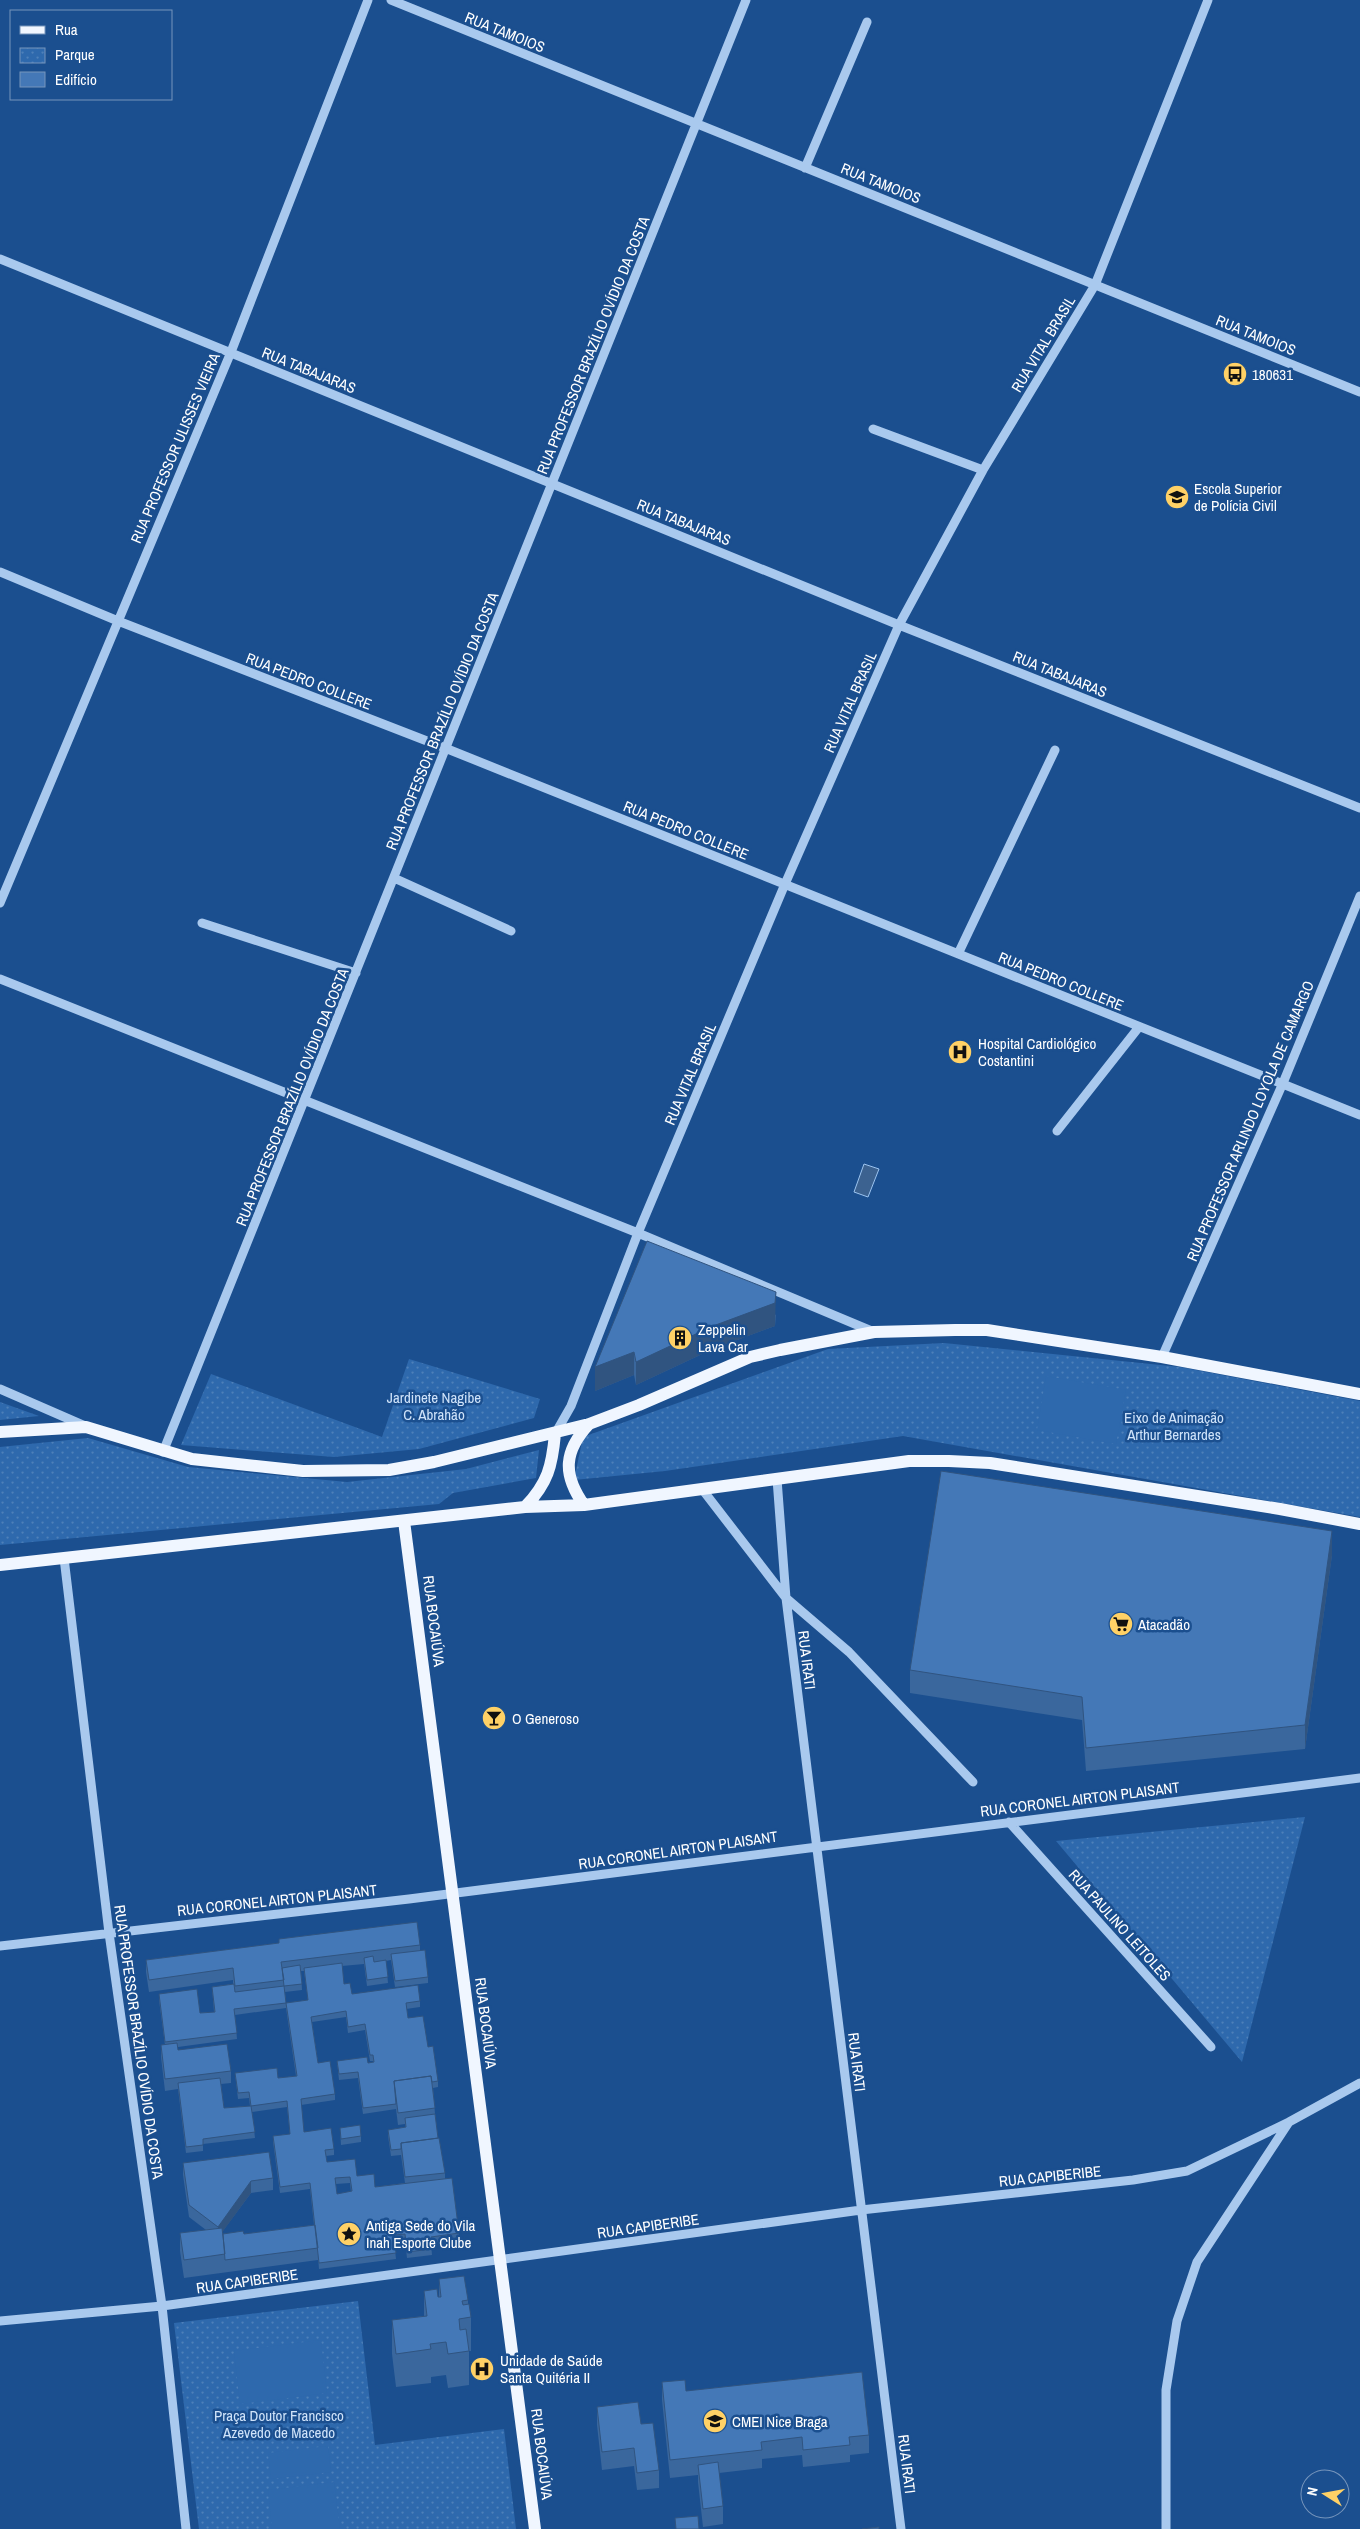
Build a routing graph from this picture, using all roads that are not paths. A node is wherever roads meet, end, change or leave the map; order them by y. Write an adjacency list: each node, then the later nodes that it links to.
1 (368, 0): 10 (street, RUA PROFESSOR ULISSES VIEIRA)
2 (391, 0): 6 (street, RUA TAMOIOS)
3 (746, 0): 6 (street, RUA PROFESSOR BRAZÍLIO OVÍDIO DA COSTA)
4 (1208, 0): 9 (street, RUA VITAL BRASIL)
5 (867, 22): 7 (street)
6 (697, 124): 7 (street, RUA TAMOIOS); 14 (street, RUA PROFESSOR BRAZÍLIO OVÍDIO DA COSTA)
7 (805, 168): 9 (street, RUA TAMOIOS)
8 (0, 259): 10 (street, RUA TABAJARAS)
9 (1095, 284): 11 (street, RUA TAMOIOS); 13 (street, RUA VITAL BRASIL)
10 (230, 352): 14 (street, RUA TABAJARAS); 16 (street, RUA PROFESSOR ULISSES VIEIRA)
11 (1360, 392)
12 (873, 429): 13 (street)
13 (983, 470): 17 (street, RUA VITAL BRASIL)
14 (552, 483): 17 (street, RUA TABAJARAS); 18 (street, RUA PROFESSOR BRAZÍLIO OVÍDIO DA COSTA)
15 (0, 572): 16 (street, RUA PEDRO COLLERE)
16 (118, 621): 18 (street, RUA PEDRO COLLERE); 24 (street, RUA PROFESSOR ULISSES VIEIRA)
17 (899, 625): 20 (street, RUA TABAJARAS); 22 (street, RUA VITAL BRASIL)
18 (444, 748): 21 (street, RUA PROFESSOR BRAZÍLIO OVÍDIO DA COSTA); 22 (street, RUA PEDRO COLLERE)
19 (1055, 750): 27 (street)
20 (1360, 808)
21 (394, 878): 26 (street); 28 (street, RUA PROFESSOR BRAZÍLIO OVÍDIO DA COSTA)
22 (785, 884): 27 (street, RUA PEDRO COLLERE); 35 (street, RUA VITAL BRASIL)
23 (1360, 896): 31 (street, RUA PROFESSOR ARLINDO LOYOLA DE CAMARGO)
24 (0, 903)
25 (202, 923): 28 (street)
26 (511, 931)
27 (958, 954): 30 (street, RUA PEDRO COLLERE)
28 (356, 973): 32 (street, RUA PROFESSOR BRAZÍLIO OVÍDIO DA COSTA)
29 (0, 979): 32 (street)
30 (1139, 1027): 31 (street, RUA PEDRO COLLERE); 34 (street)
31 (1283, 1084): 33 (street, RUA PEDRO COLLERE); 37 (street, RUA PROFESSOR ARLINDO LOYOLA DE CAMARGO)
32 (306, 1101): 35 (street); 44 (street, RUA PROFESSOR BRAZÍLIO OVÍDIO DA COSTA)
33 (1360, 1115)
34 (1057, 1131)
35 (638, 1233): 36 (street); 43 (street, RUA VITAL BRASIL)
36 (874, 1332): 37 (main road); 40 (main road)
37 (1162, 1357): 39 (main road)
38 (0, 1389): 41 (street)
39 (1360, 1394)
40 (589, 1424): 43 (main road); 47 (main road)
41 (86, 1426): 42 (main road); 44 (main road)
42 (0, 1432)
43 (555, 1434): 44 (main road); 48 (main road)
44 (164, 1452)
45 (777, 1479): 46 (main road); 50 (main road); 53 (street, RUA IRATI)
46 (702, 1488): 47 (main road); 53 (street)
47 (584, 1504): 48 (main road)
48 (525, 1507): 49 (main road)
49 (404, 1521): 51 (main road); 58 (main road, RUA BOCAIÚVA)
50 (1360, 1524)
51 (64, 1558): 52 (main road); 59 (street, RUA PROFESSOR BRAZÍLIO OVÍDIO DA COSTA)
52 (0, 1565)
53 (786, 1598): 55 (street); 57 (street, RUA IRATI)
54 (1360, 1778): 56 (street, RUA CORONEL AIRTON PLAISANT)
55 (973, 1782)
56 (1009, 1822): 57 (street, RUA CORONEL AIRTON PLAISANT); 61 (street, RUA PAULINO LEITOLES)
57 (816, 1846): 58 (street, RUA CORONEL AIRTON PLAISANT); 64 (street, RUA IRATI)
58 (452, 1893): 59 (street, RUA CORONEL AIRTON PLAISANT); 65 (main road, RUA BOCAIÚVA)
59 (109, 1933): 60 (street, RUA CORONEL AIRTON PLAISANT); 66 (street, RUA PROFESSOR BRAZÍLIO OVÍDIO DA COSTA)
60 (0, 1946)
61 (1211, 2047)
62 (1360, 2083): 63 (street, RUA CAPIBERIBE)
63 (1289, 2122): 64 (street, RUA CAPIBERIBE); 71 (street)
64 (862, 2210): 65 (street, RUA CAPIBERIBE); 70 (street, RUA IRATI)
65 (501, 2261): 66 (street, RUA CAPIBERIBE); 69 (main road, RUA BOCAIÚVA)
66 (162, 2306): 67 (street, RUA CAPIBERIBE); 68 (street, RUA PROFESSOR BRAZÍLIO OVÍDIO DA COSTA)
67 (0, 2321)
68 (186, 2529)
69 (535, 2529)
70 (901, 2529)
71 (1166, 2529)

